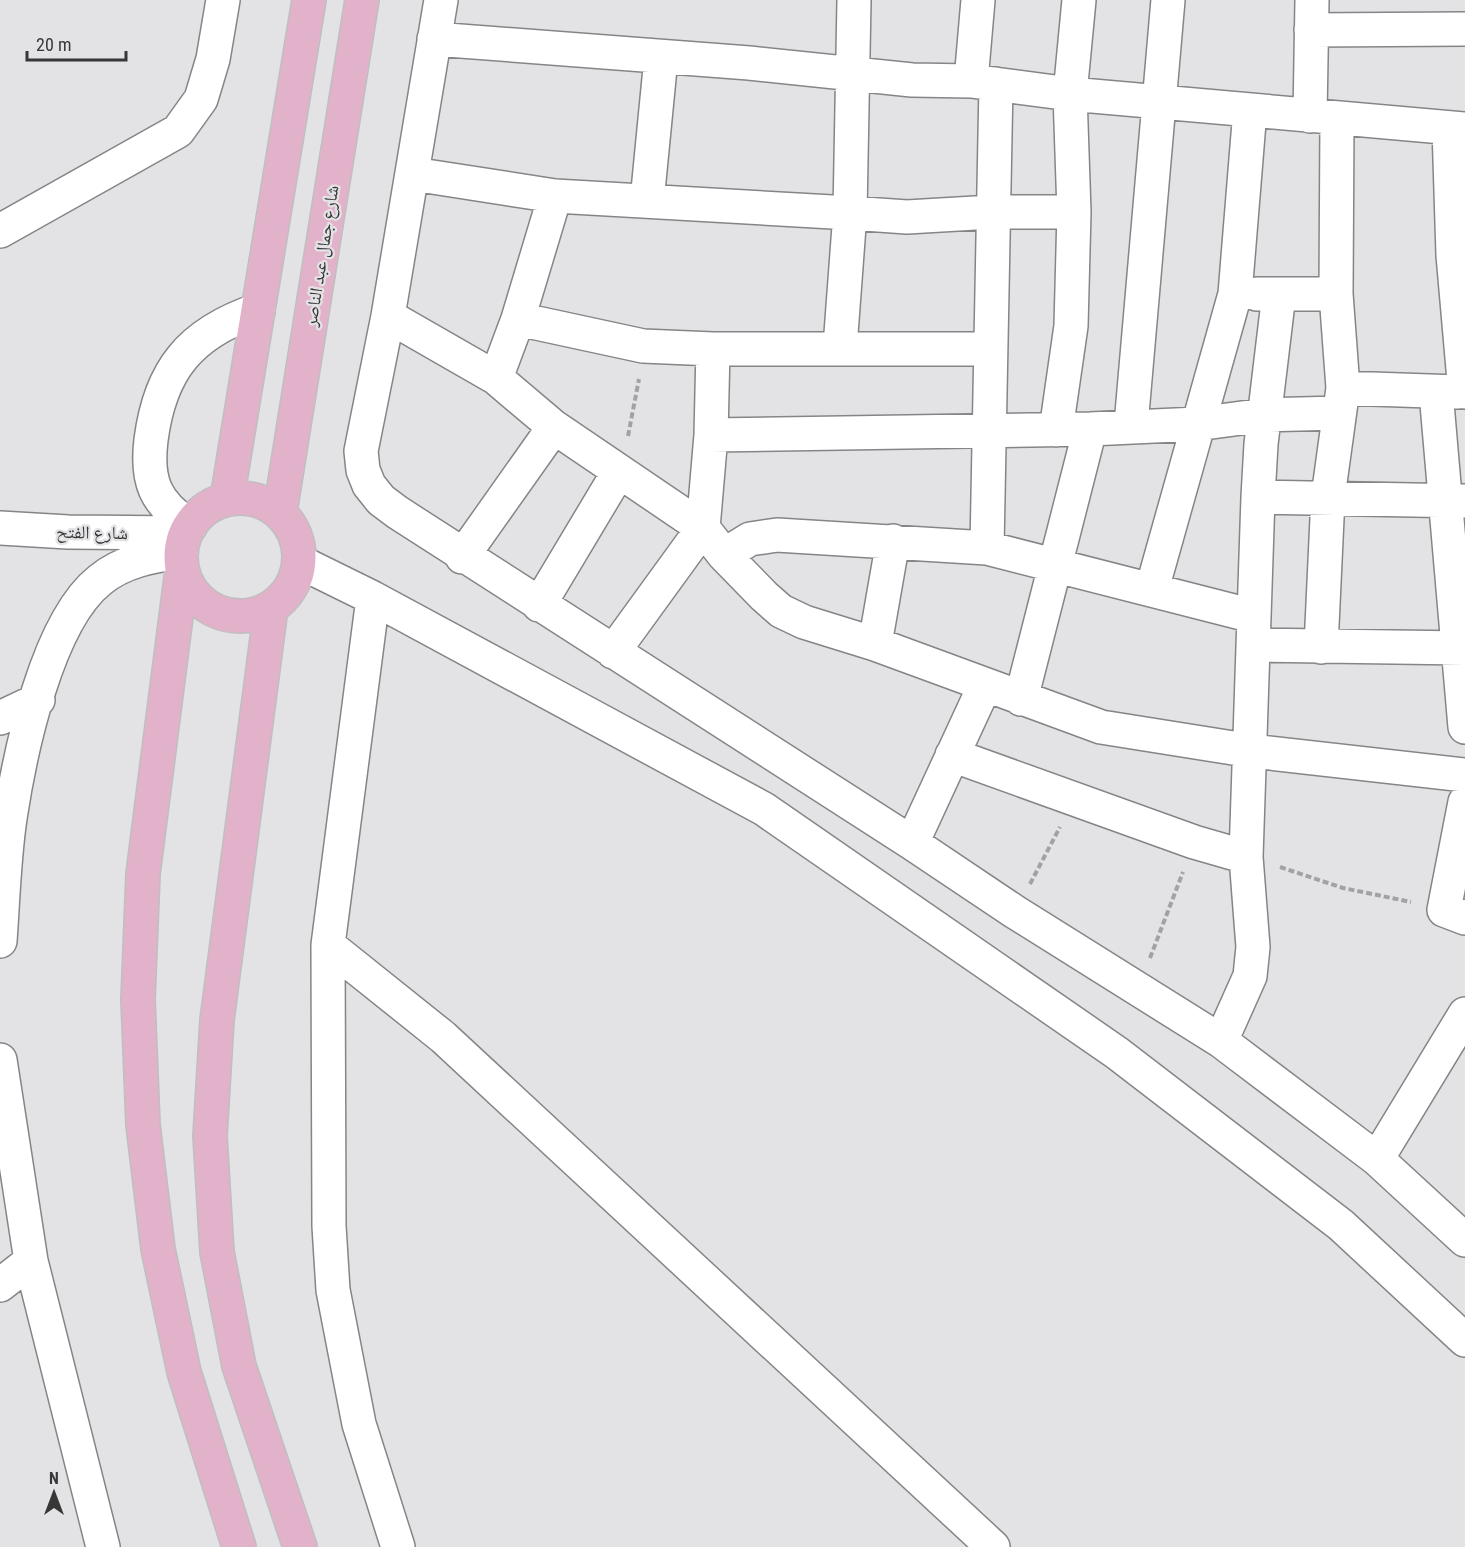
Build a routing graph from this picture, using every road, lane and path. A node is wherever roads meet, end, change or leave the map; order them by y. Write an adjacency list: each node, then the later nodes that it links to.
1 (223, 0): 26 (street)
2 (309, 0): 30 (main road)
3 (362, 0): 53 (main road, شارع جمال عبد الناصر)
4 (441, 0): 11 (street)
5 (854, 0): 13 (street)
6 (978, 0): 14 (street)
7 (1079, 0): 15 (street)
8 (1168, 0): 16 (street)
9 (1311, 15): 10 (street); 18 (street)
10 (1465, 29)
11 (434, 39): 12 (street); 20 (street)
12 (661, 58): 13 (street); 22 (street)
13 (853, 75): 14 (street); 25 (street)
14 (983, 83): 15 (street); 23 (street)
15 (1070, 94): 16 (street); 24 (street)
16 (1160, 102): 17 (street); 42 (street)
17 (1250, 110): 18 (street); 27 (street)
18 (1323, 117): 19 (street); 29 (street)
19 (1457, 129): 38 (street)
20 (413, 174): 21 (street); 31 (street)
21 (555, 196): 22 (street); 32 (street)
22 (647, 201): 25 (street)
23 (992, 212): 24 (street); 25 (street); 36 (street)
24 (1074, 212): 45 (street)
25 (850, 213): 34 (street)
26 (0, 231)
27 (1235, 294): 28 (street); 41 (street)
28 (1279, 294): 29 (street); 40 (street)
29 (1336, 294): 39 (street)
30 (258, 310): 51 (main road); 57 (street)
31 (388, 316): 37 (street); 60 (street)
32 (518, 319): 33 (street); 37 (street)
33 (643, 346): 35 (street); 48 (path)
34 (840, 347): 35 (street); 36 (street)
35 (713, 349): 47 (street)
36 (990, 350): 46 (street)
37 (496, 378): 43 (street)
38 (1455, 392): 39 (street); 52 (street)
39 (1341, 400): 40 (street); 50 (street)
40 (1264, 415): 41 (street); 49 (street)
41 (1197, 424): 42 (street); 63 (street)
42 (1131, 425): 44 (street)
43 (554, 427): 48 (street); 60 (street)
44 (1090, 429): 45 (street); 62 (street)
45 (1056, 430): 46 (street)
46 (988, 432): 47 (street); 58 (street)
47 (711, 435): 55 (street)
48 (618, 473): 55 (street); 65 (street)
49 (1258, 496): 50 (street); 67 (street)
50 (1328, 496): 52 (street); 69 (street)
51 (227, 499): 53 (main road); 57 (main road)
52 (1456, 501): 70 (street)
53 (279, 512): 61 (main road)
54 (0, 528): 57 (street, شارع الفتح)
55 (703, 528): 59 (street); 71 (street)
56 (893, 541): 58 (street); 59 (street); 68 (street)
57 (184, 545): 66 (main road); 74 (street); 100 (main road)
58 (987, 548): 62 (street)
59 (723, 555): 68 (street)
60 (462, 556): 65 (street)
61 (300, 562): 64 (street); 66 (main road)
62 (1056, 566): 63 (street); 73 (street)
63 (1152, 588): 67 (street)
64 (373, 598): 89 (street); 98 (street)
65 (539, 605): 71 (street)
66 (271, 608): 101 (main road)
67 (1253, 630): 69 (street); 77 (street)
68 (875, 644): 72 (street)
69 (1321, 647): 70 (street)
70 (1461, 647): 76 (street)
71 (613, 652): 84 (street)
72 (985, 686): 73 (street); 78 (street)
73 (1021, 699): 77 (street)
74 (38, 700): 75 (street); 81 (street)
75 (0, 718)
76 (1465, 727)
77 (1252, 751): 79 (street); 85 (street)
78 (952, 755): 80 (street); 84 (street)
79 (1465, 775)
80 (1075, 798): 83 (street); 86 (path)
81 (5, 808): 88 (street)
82 (1463, 820): 87 (street)
83 (1194, 842): 85 (street); 90 (path)
84 (912, 843): 86 (street)
85 (1246, 857): 87 (path); 92 (street)
86 (1016, 912): 90 (street)
87 (1455, 914)
88 (0, 941)
89 (328, 945): 102 (street); 103 (street)
90 (1137, 989): 92 (street)
91 (1465, 1015): 94 (street)
92 (1221, 1041): 94 (street)
93 (0, 1060): 96 (street)
94 (1377, 1159): 95 (street)
95 (1465, 1240)
96 (31, 1261): 97 (street); 99 (street)
97 (0, 1285)
98 (1465, 1340)
99 (103, 1547)
100 (239, 1547)
101 (300, 1547)
102 (398, 1547)
103 (993, 1547)

